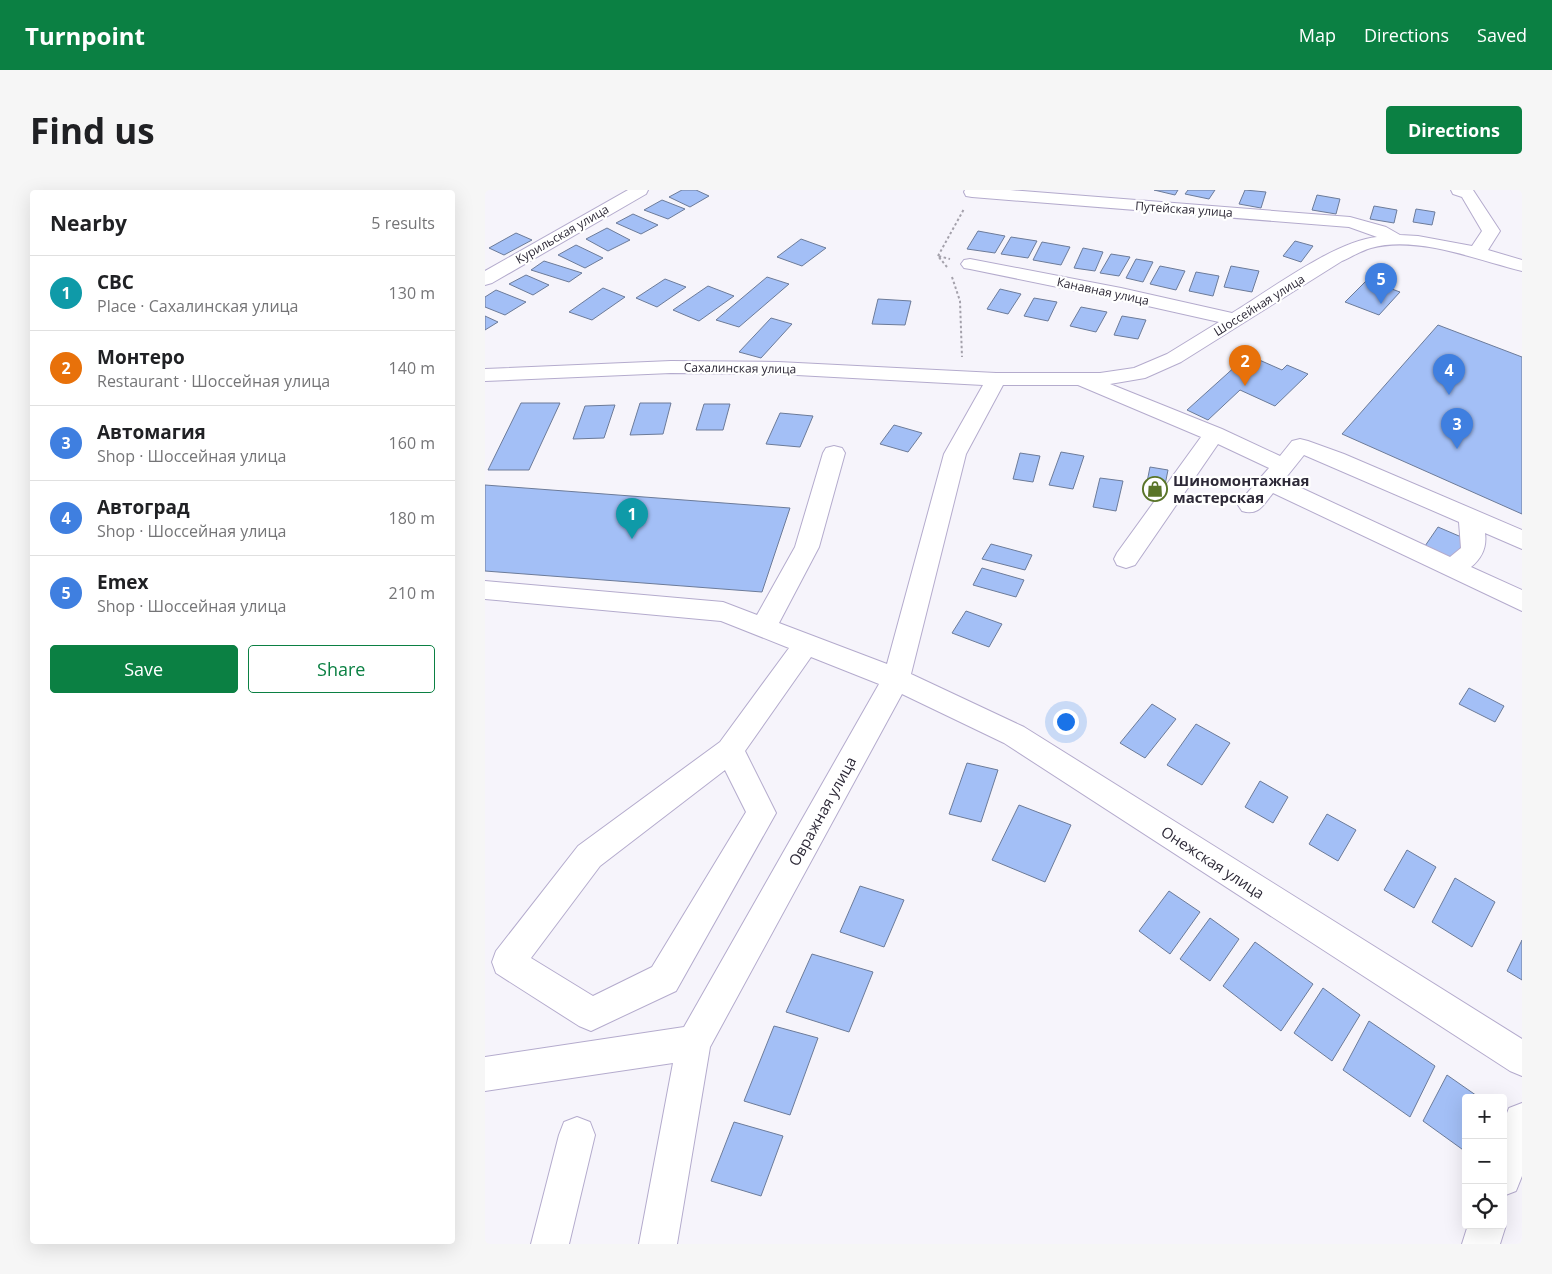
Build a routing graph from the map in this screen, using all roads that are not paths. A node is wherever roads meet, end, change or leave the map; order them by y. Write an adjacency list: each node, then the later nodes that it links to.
1 (640, 190): 8 (street, Курильская улица)
2 (1459, 190): 5 (street)
3 (973, 191): 4 (street, Путейская улица)
4 (1395, 240): 5 (street, Шоссейная улица); 9 (street, Шоссейная улица)
5 (1477, 252): 7 (street, Шоссейная улица)
6 (970, 264): 9 (street, Канавная улица)
7 (1522, 266)
8 (485, 279)
9 (1236, 320): 12 (street, Шоссейная улица)
10 (485, 375): 11 (street, Сахалинская улица)
11 (995, 379): 12 (street, Шоссейная улица); 25 (street, Овражная улица)
12 (1082, 380): 13 (street)
13 (1214, 434): 15 (street); 19 (street)
14 (833, 453): 23 (street)
15 (1276, 474): 16 (street); 17 (street); 20 (street)
16 (1250, 504)
17 (1471, 517): 18 (street); 20 (street)
18 (1522, 540)
19 (1126, 560)
20 (1451, 567): 22 (street)
21 (485, 590): 23 (street, Онежская улица)
22 (1522, 601)
23 (763, 628): 24 (street, Онежская улица)
24 (806, 644): 25 (street, Онежская улица); 26 (street)
25 (895, 679): 27 (street, Овражная улица); 28 (street, Онежская улица)
26 (730, 750): 26 (street)
27 (694, 1043): 29 (street); 35 (street, Овражная улица)
28 (1522, 1059)
29 (485, 1074)
30 (1522, 1122): 32 (street)
31 (577, 1135): 34 (street)
32 (1507, 1166)
33 (1486, 1229): 36 (street)
34 (549, 1244)
35 (658, 1244)
36 (1481, 1244)

